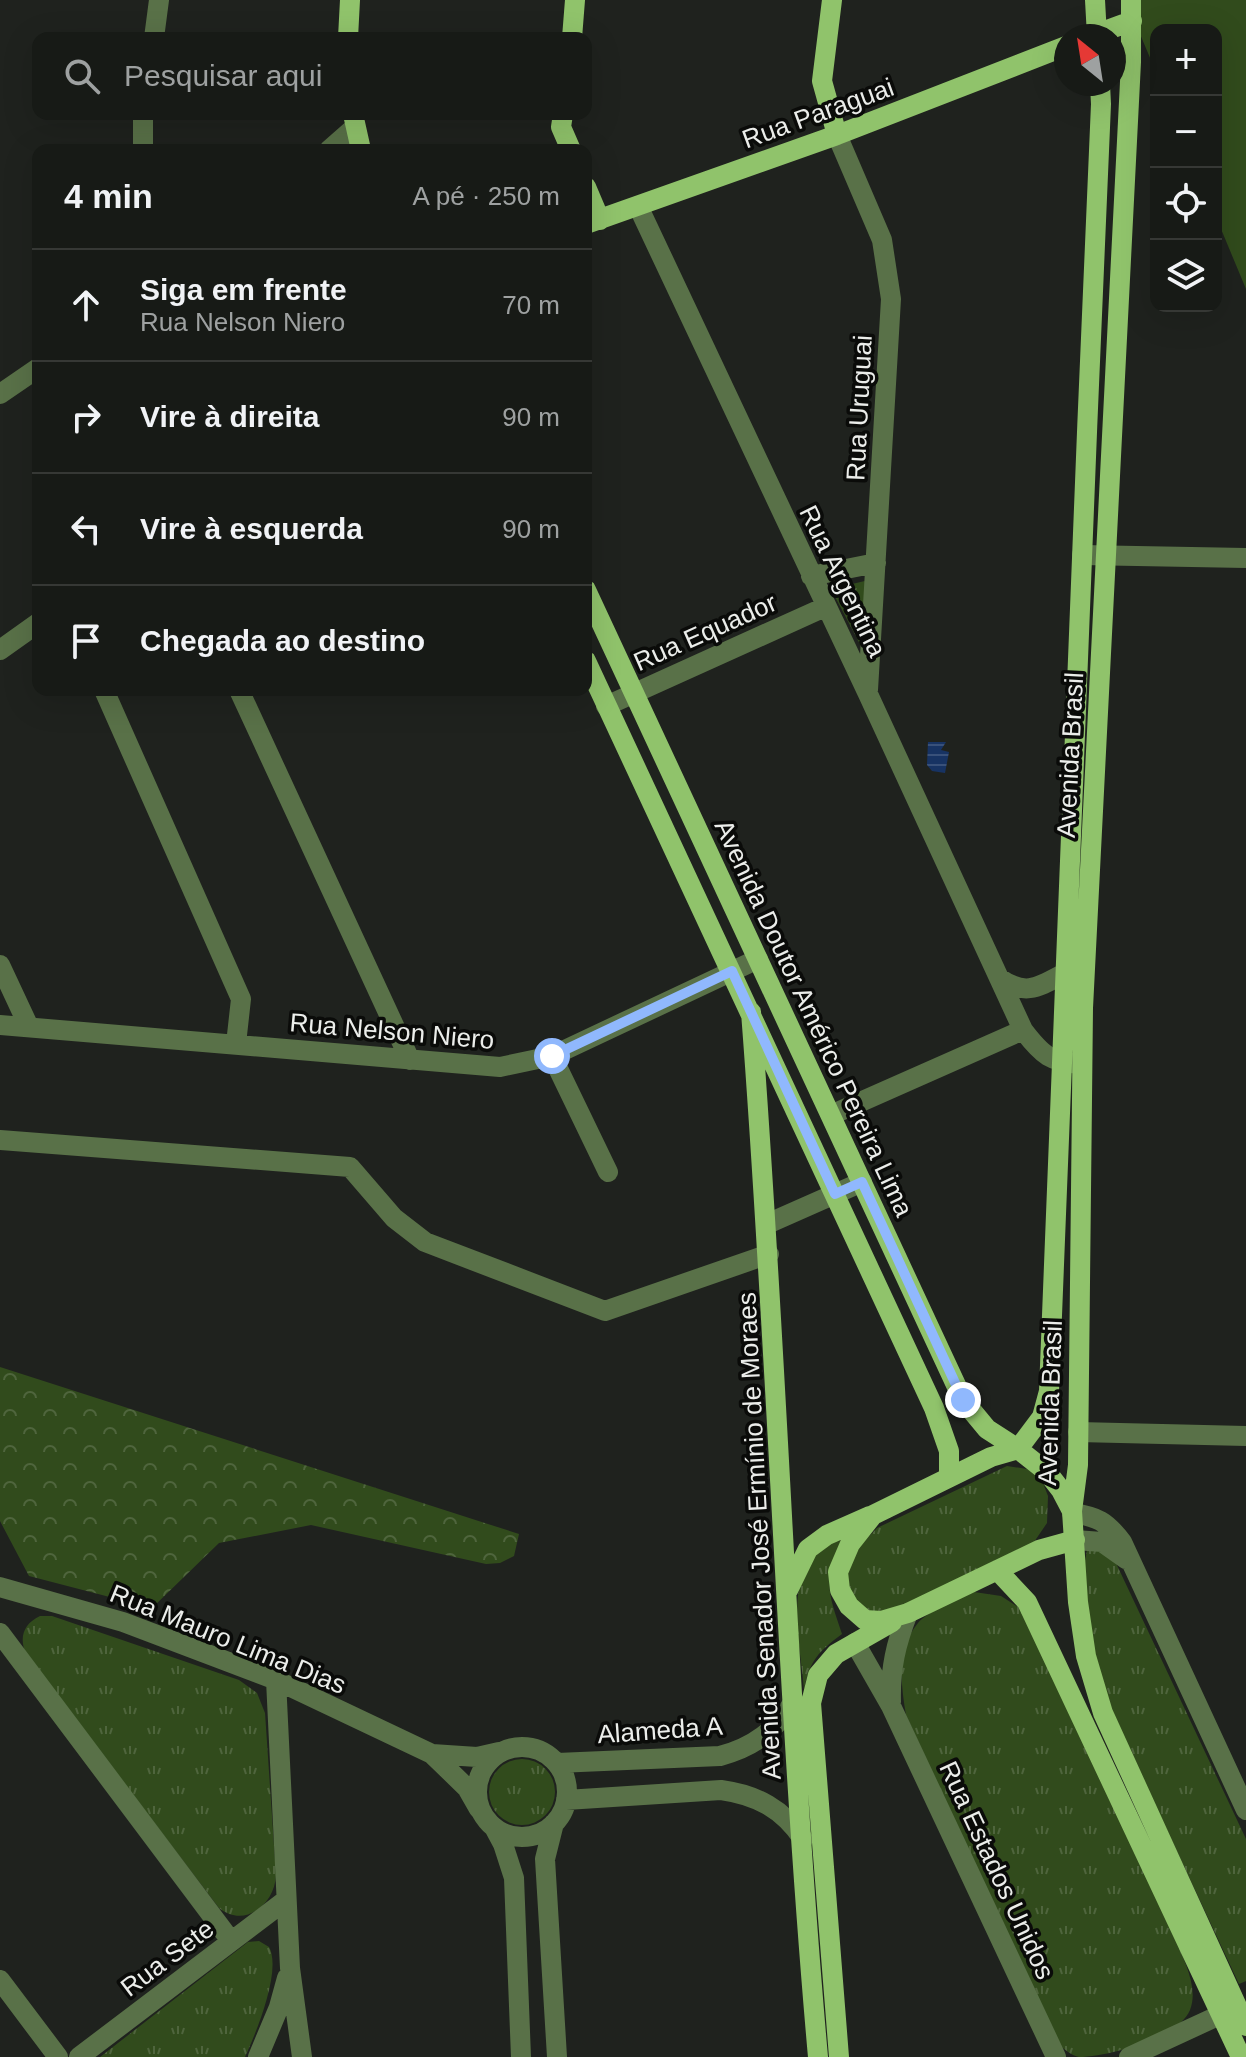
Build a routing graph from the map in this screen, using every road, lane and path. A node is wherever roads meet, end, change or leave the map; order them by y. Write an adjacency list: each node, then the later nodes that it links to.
1 (159, 0): 10 (street)
2 (350, 0): 11 (main road)
3 (575, 0): 12 (main road)
4 (832, 0): 18 (main road)
5 (1095, 0): 8 (main road)
6 (1131, 0): 7 (main road, Avenida Brasil)
7 (1132, 21): 9 (main road); 28 (main road, Avenida Brasil)
8 (1095, 24)
9 (1124, 24)
10 (155, 32)
11 (348, 32)
12 (572, 32)
13 (1054, 51): 18 (main road, Rua Paraguai)
14 (1100, 96): 27 (main road, Avenida Brasil)
15 (143, 120): 19 (street)
16 (562, 120): 22 (main road)
17 (354, 121): 20 (street); 21 (main road)
18 (837, 135): 23 (main road, Rua Paraguai); 30 (street, Rua Uruguai)
19 (143, 144)
20 (334, 144)
21 (360, 144)
22 (568, 144)
23 (638, 206): 24 (main road, Rua Paraguai); 31 (street, Rua Argentina)
24 (593, 222)
25 (32, 371): 26 (street)
26 (1, 389)
27 (1082, 555): 28 (street); 45 (main road, Avenida Brasil)
28 (1106, 555): 29 (street); 55 (main road, Avenida Brasil)
29 (1246, 558)
30 (876, 563): 31 (street); 38 (street, Rua Uruguai)
31 (811, 576): 33 (street, Rua Argentina)
32 (592, 603): 37 (main road, Avenida Doutor Américo Pereira Lima)
33 (825, 607): 37 (street, Rua Equador); 38 (street, Rua Argentina)
34 (32, 627): 35 (street)
35 (0, 650)
36 (592, 674): 41 (main road, Avenida Doutor Américo Pereira Lima)
37 (634, 693): 41 (street, Rua Equador); 42 (main road, Avenida Doutor Américo Pereira Lima)
38 (868, 694): 46 (street, Rua Argentina)
39 (107, 696): 51 (street)
40 (242, 696): 53 (street)
41 (606, 706): 44 (main road, Avenida Doutor Américo Pereira Lima)
42 (758, 959): 44 (street, Rua Nelson Niero); 56 (main road, Avenida Doutor Américo Pereira Lima)
43 (0, 965): 49 (street)
44 (732, 971): 47 (main road, Avenida Doutor Américo Pereira Lima); 52 (street, Rua Nelson Niero)
45 (1063, 974): 46 (street); 54 (main road, Avenida Brasil)
46 (999, 978): 50 (street, Rua Argentina)
47 (751, 1012): 60 (main road, Avenida Doutor Américo Pereira Lima); 61 (main road, Avenida Senador José Ermínio de Moraes)
48 (0, 1025): 49 (street, Rua Nelson Niero)
49 (29, 1027): 51 (street, Rua Nelson Niero)
50 (1023, 1030): 54 (street, Rua Argentina); 56 (street)
51 (236, 1044): 53 (street, Rua Nelson Niero)
52 (552, 1056): 53 (street, Rua Nelson Niero); 58 (street)
53 (410, 1060)
54 (1060, 1063): 55 (street); 62 (main road, Avenida Brasil)
55 (1082, 1064): 63 (main road, Avenida Brasil)
56 (831, 1115): 59 (main road, Avenida Doutor Américo Pereira Lima)
57 (0, 1140): 64 (street)
58 (608, 1172)
59 (862, 1182): 60 (street); 65 (main road, Avenida Doutor Américo Pereira Lima)
60 (835, 1194): 61 (street); 66 (main road, Avenida Doutor Américo Pereira Lima)
61 (767, 1224): 64 (main road, Avenida Senador José Ermínio de Moraes)
62 (1054, 1247): 63 (main road); 71 (main road, Avenida Brasil)
63 (1080, 1251): 69 (main road, Avenida Brasil)
64 (769, 1254): 80 (main road, Avenida Senador José Ermínio de Moraes)
65 (900, 1263): 66 (main road); 67 (main road, Avenida Doutor Américo Pereira Lima)
66 (873, 1275): 68 (main road, Avenida Doutor Américo Pereira Lima)
67 (933, 1335): 68 (street); 71 (main road, Avenida Doutor Américo Pereira Lima)
68 (906, 1347): 72 (main road, Avenida Doutor Américo Pereira Lima)
69 (1078, 1432): 70 (street); 73 (main road, Avenida Brasil)
70 (1246, 1436)
71 (1018, 1449): 72 (main road); 73 (main road, Avenida Doutor Américo Pereira Lima)
72 (949, 1477): 74 (main road)
73 (1072, 1512): 75 (main road); 76 (street)
74 (873, 1515): 79 (main road); 80 (main road)
75 (1075, 1540): 76 (street); 77 (main road); 100 (main road)
76 (1129, 1561): 92 (street)
77 (997, 1570): 81 (main road); 100 (main road)
78 (0, 1587): 84 (street, Rua Mauro Lima Dias)
79 (840, 1590): 81 (main road); 83 (main road)
80 (787, 1591): 85 (main road, Avenida Senador José Ermínio de Moraes)
81 (908, 1613): 83 (main road, Avenida Senador José Ermínio de Moraes); 86 (street)
82 (0, 1633): 97 (street)
83 (855, 1643): 86 (street, Rua Estados Unidos); 108 (main road, Avenida Senador José Ermínio de Moraes)
84 (276, 1680): 88 (street, Rua Mauro Lima Dias); 96 (street)
85 (794, 1701): 89 (street, Alameda A); 95 (main road, Avenida Senador José Ermínio de Moraes)
86 (891, 1706): 109 (street, Rua Estados Unidos)
87 (499, 1752): 88 (street); 89 (street); 91 (street)
88 (432, 1754): 91 (street)
89 (557, 1763): 90 (street)
90 (566, 1800): 93 (street); 95 (street)
91 (479, 1809): 94 (street)
92 (1246, 1810)
93 (554, 1823): 94 (street); 106 (street)
94 (495, 1829): 105 (street)
95 (803, 1839): 107 (main road, Avenida Senador José Ermínio de Moraes)
96 (286, 1900): 97 (street, Rua Sete); 98 (street)
97 (231, 1941): 102 (street, Rua Sete)
98 (290, 1968): 103 (street); 104 (street)
99 (0, 1980): 101 (street)
100 (1237, 2013): 110 (street); 111 (main road)
101 (58, 2057)
102 (79, 2057)
103 (258, 2057)
104 (302, 2057)
105 (521, 2057)
106 (557, 2057)
107 (818, 2057)
108 (839, 2057)
109 (1056, 2057)
110 (1129, 2057)
111 (1241, 2057)

